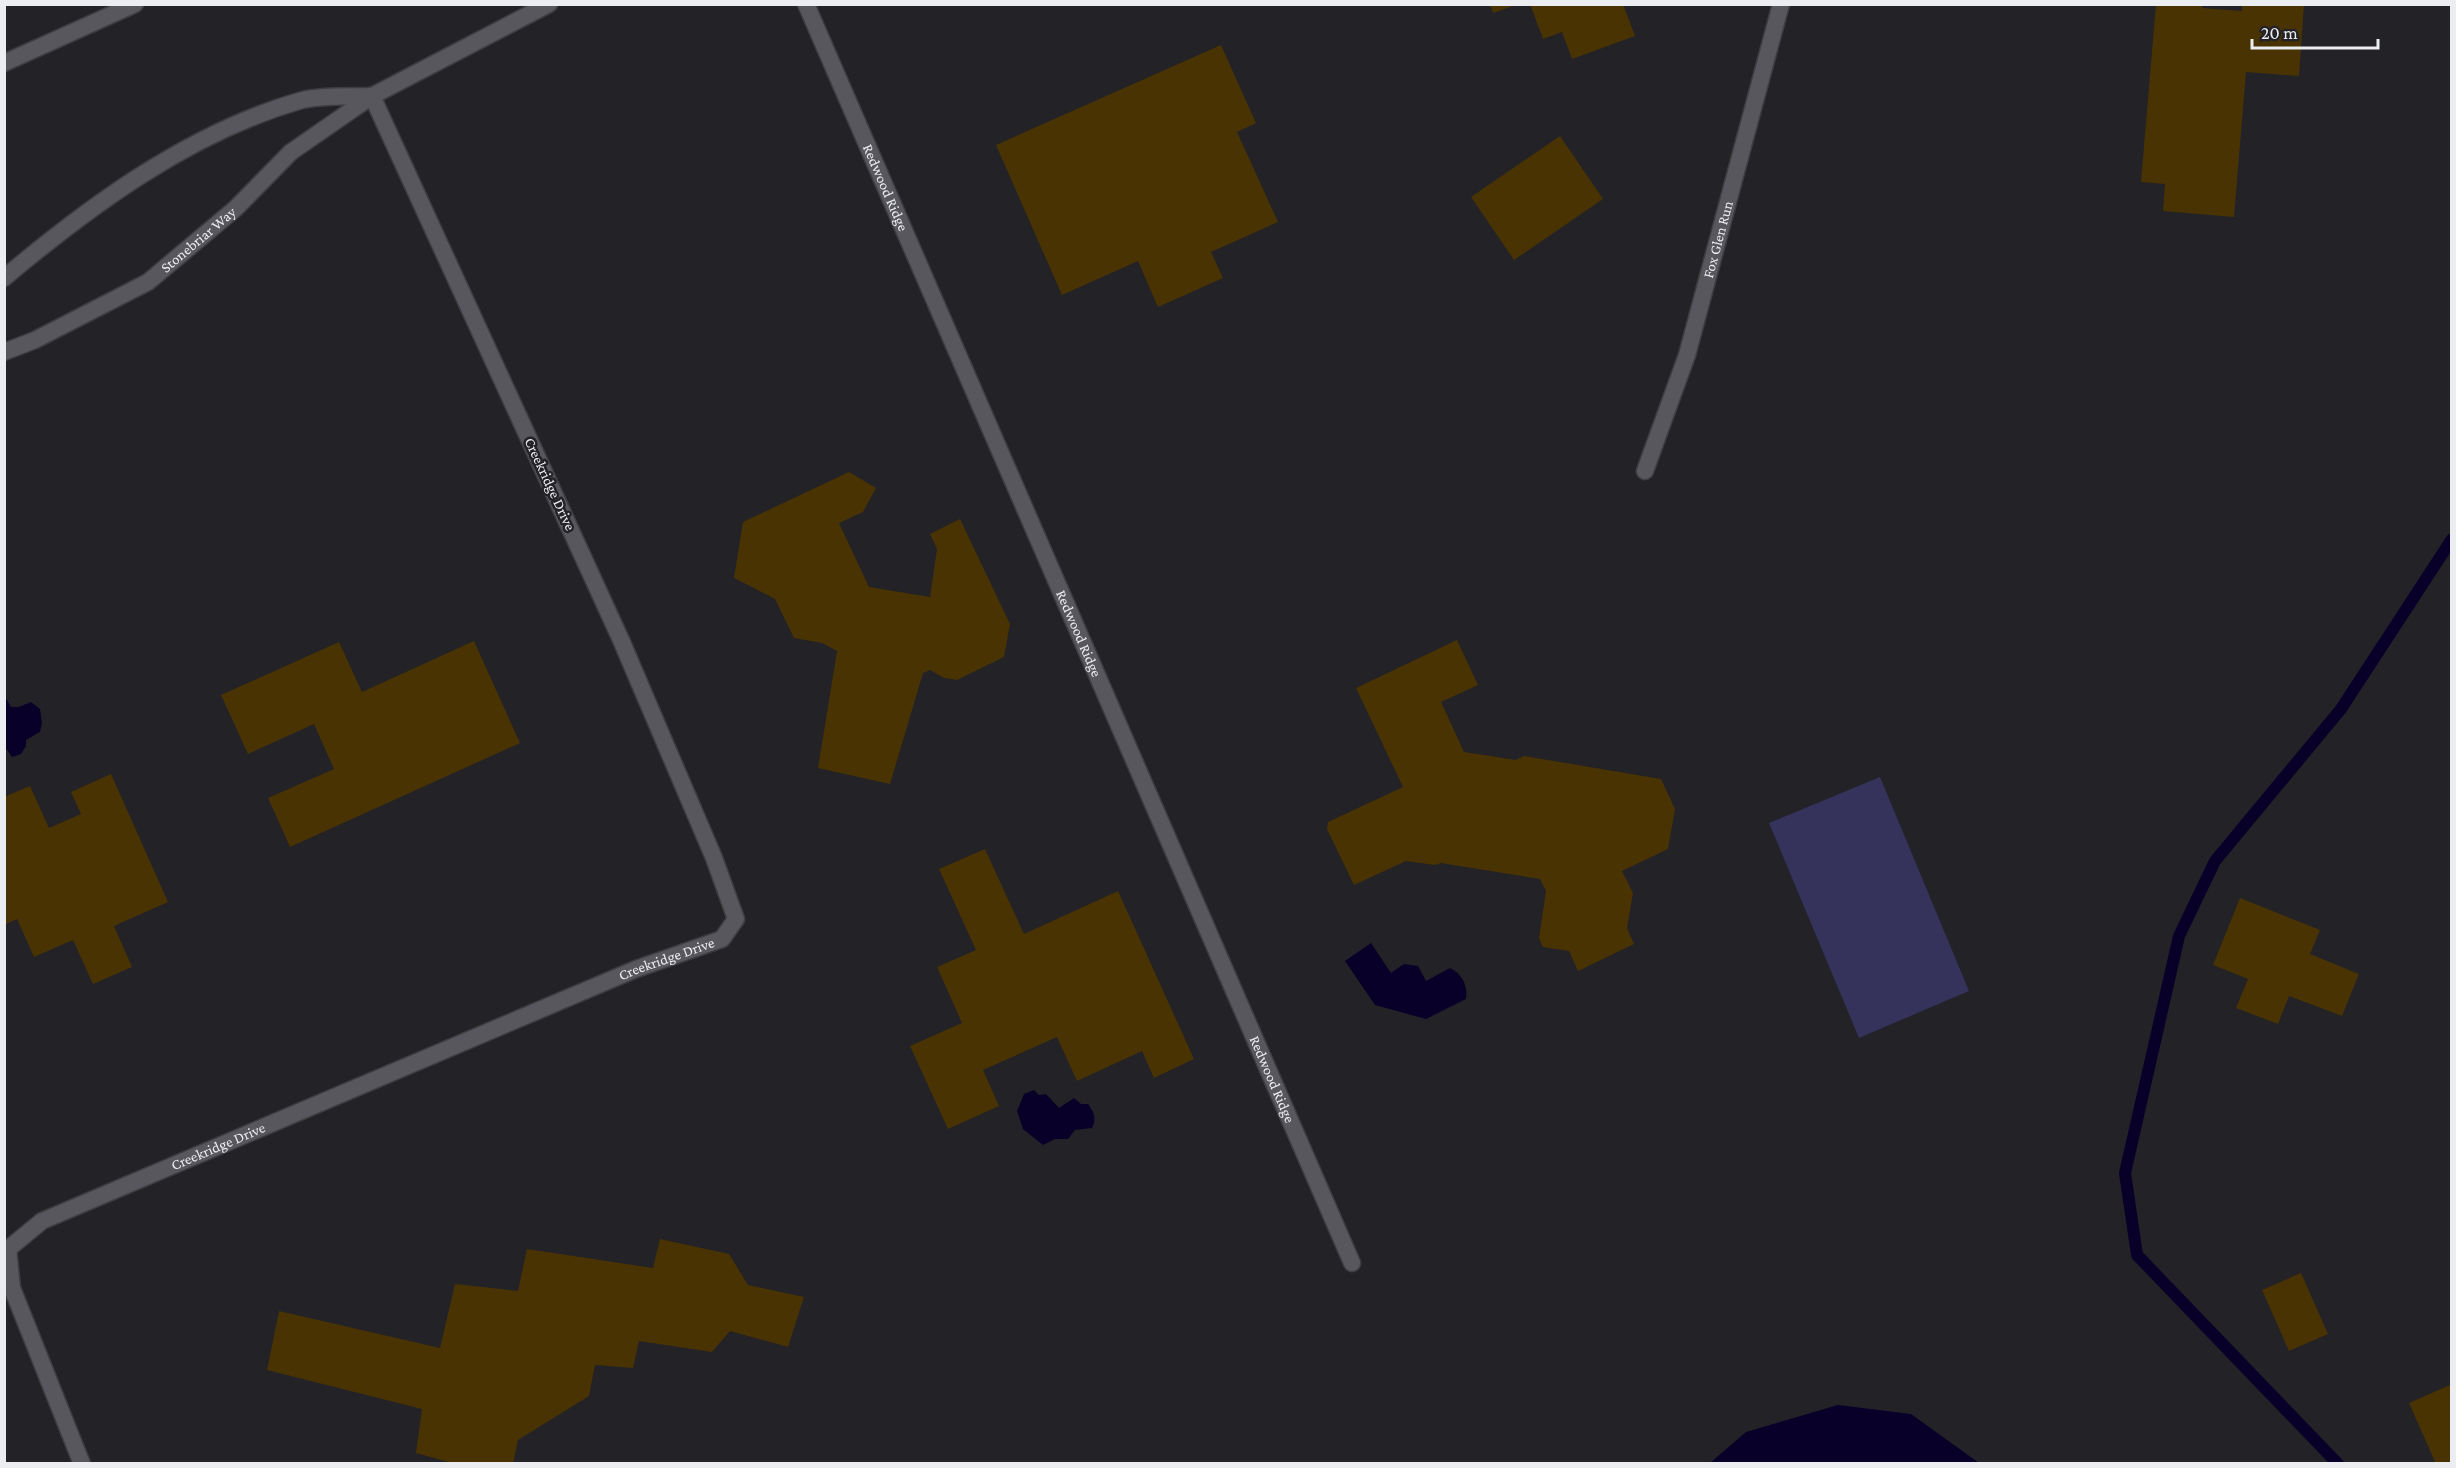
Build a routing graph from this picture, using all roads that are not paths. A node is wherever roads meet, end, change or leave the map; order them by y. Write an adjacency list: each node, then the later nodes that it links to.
1 (135, 4): 5 (street)
2 (549, 4): 6 (street, Stonebriar Way)
3 (806, 4): 10 (street, Redwood Ridge)
4 (1781, 4): 9 (street, Fox Glen Run)
5 (4, 63)
6 (372, 96): 7 (street, Stonebriar Way); 8 (street, Stonebriar Way); 11 (street, Creekridge Drive)
7 (4, 278)
8 (4, 352)
9 (1645, 471)
10 (1352, 1263)
11 (82, 1464)

